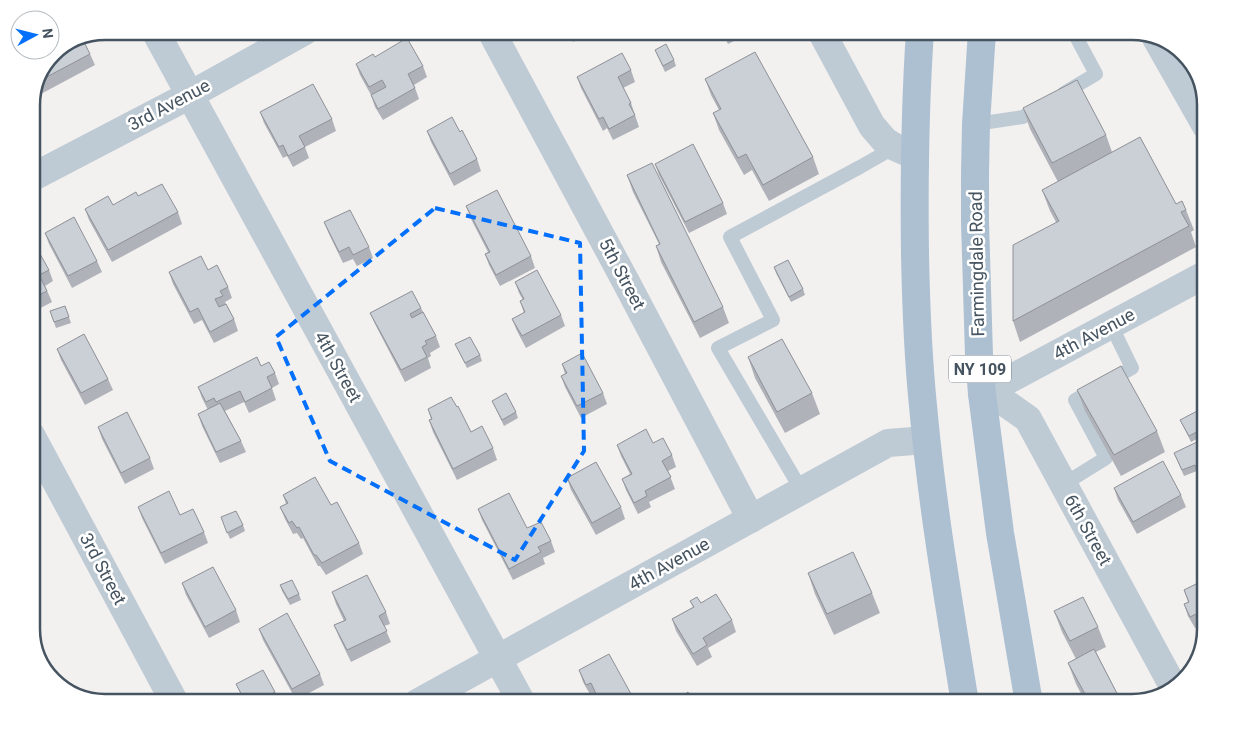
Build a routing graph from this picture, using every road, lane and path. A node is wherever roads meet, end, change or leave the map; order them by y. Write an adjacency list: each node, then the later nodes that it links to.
1 (160, 40): 9 (street, 4th Street)
2 (290, 40): 9 (street, 3rd Avenue)
3 (496, 40): 21 (street, 5th Street)
4 (826, 40): 12 (street)
5 (919, 40): 12 (main road)
6 (981, 40): 11 (main road, Farmingdale Road / NY 109)
7 (1078, 40): 11 (lane)
8 (1161, 48): 10 (street)
9 (190, 95): 13 (street, 3rd Avenue); 22 (street, 4th Street)
10 (1197, 110)
11 (976, 124): 16 (main road, Farmingdale Road / NY 109)
12 (905, 151): 17 (main road); 20 (lane)
13 (40, 173)
14 (1197, 279): 15 (street, 4th Avenue)
15 (1111, 325): 16 (street, 4th Avenue); 19 (lane)
16 (982, 394): 19 (street, 6th Street); 28 (main road, Farmingdale Road / NY 109)
17 (926, 440): 20 (street, 4th Avenue); 27 (main road)
18 (40, 452): 24 (street, 3rd Street)
19 (1064, 484): 23 (street, 6th Street)
20 (802, 491): 21 (street, 4th Avenue)
21 (751, 519): 22 (street, 4th Avenue)
22 (498, 659): 25 (street, 4th Avenue); 26 (street, 4th Street)
23 (1170, 681)
24 (170, 694)
25 (434, 694)
26 (517, 694)
27 (964, 694)
28 (1027, 694)

